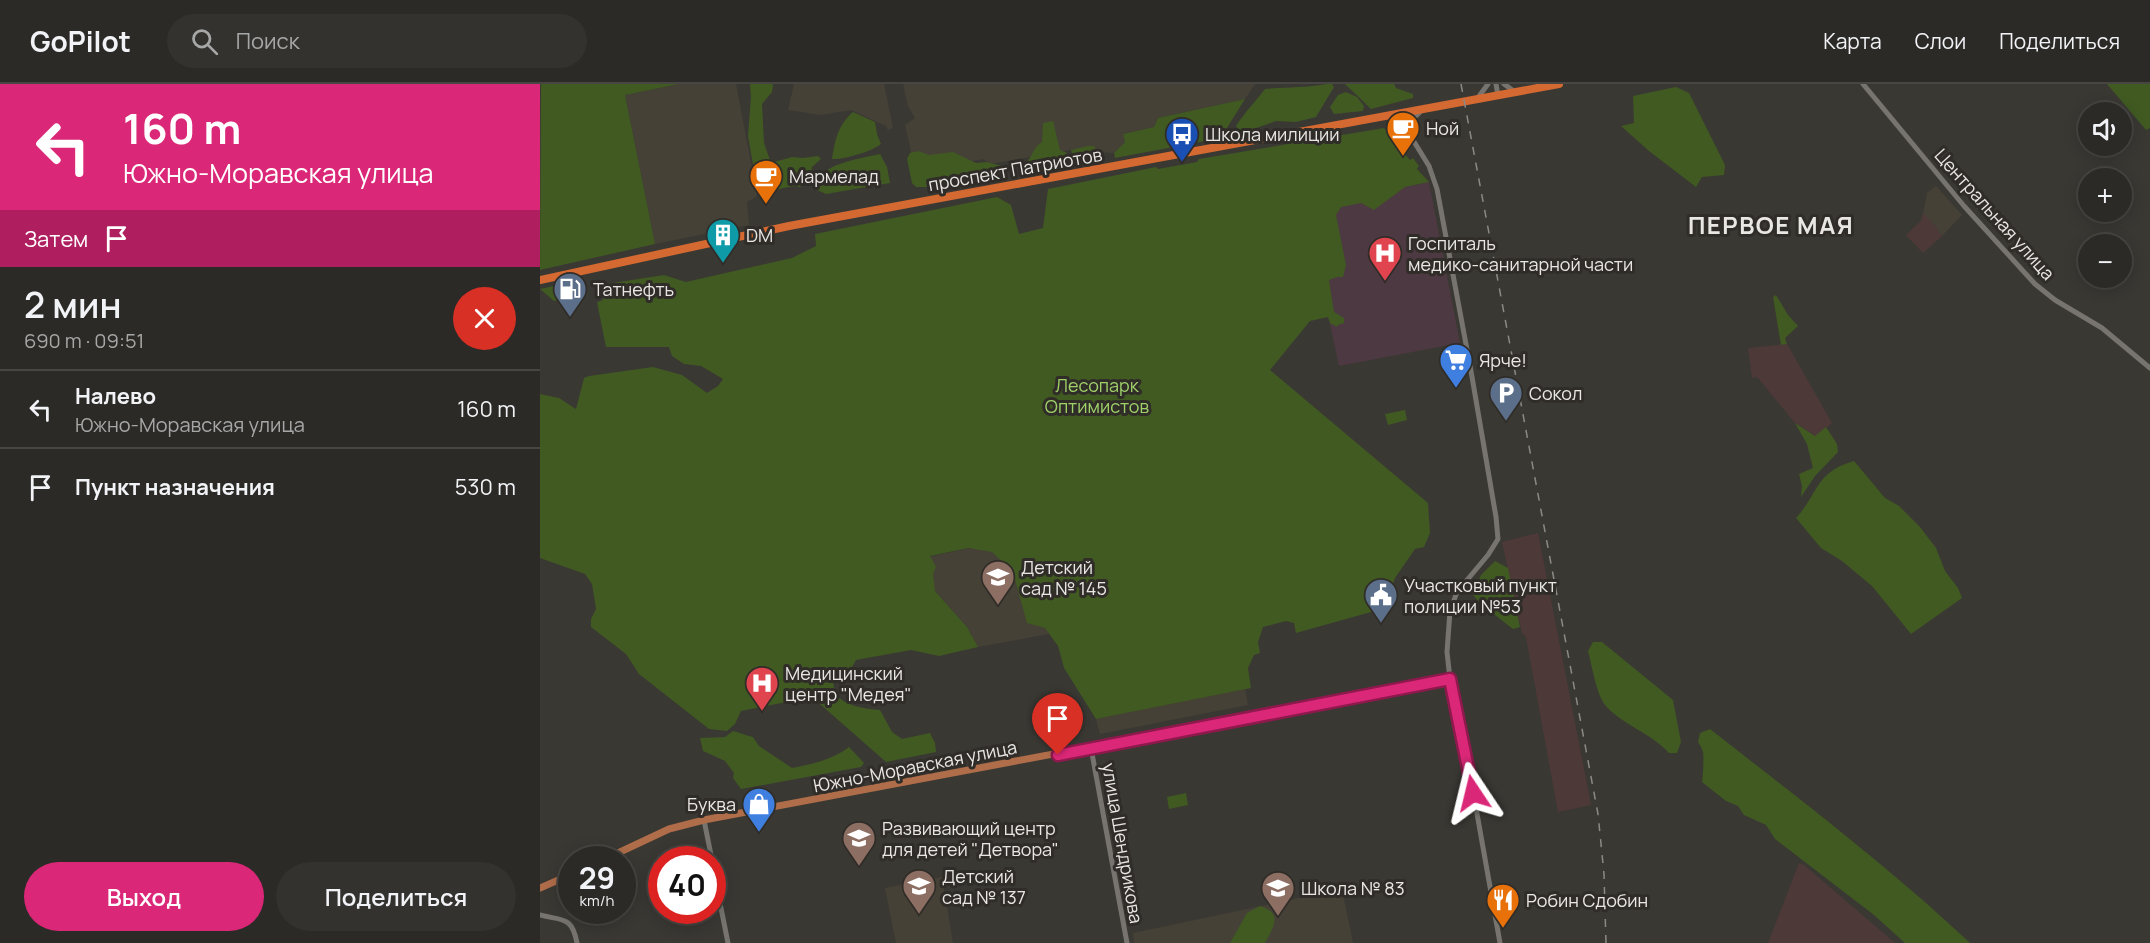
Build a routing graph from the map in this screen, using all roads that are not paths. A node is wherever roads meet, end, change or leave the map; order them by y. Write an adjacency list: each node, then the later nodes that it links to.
1 (1488, 84): 8 (street)
2 (1496, 84): 7 (street)
3 (1504, 84): 6 (street)
4 (1559, 84): 6 (highway, проспект Патриотов)
5 (1863, 84): 13 (street, Центральная улица)
6 (1516, 92): 7 (highway, проспект Патриотов)
7 (1498, 96): 8 (highway, проспект Патриотов)
8 (1476, 100): 9 (highway, проспект Патриотов)
9 (1423, 109): 10 (highway, проспект Патриотов); 11 (street)
10 (1397, 114): 11 (street); 12 (highway, проспект Патриотов)
11 (1407, 131): 14 (street)
12 (540, 280)
13 (2150, 368)
14 (1450, 679): 15 (main road, Южно-Моравская улица); 26 (street)
15 (1091, 748): 16 (main road, Южно-Моравская улица); 25 (street, улица Шендрикова)
16 (704, 820): 17 (main road, Южно-Моравская улица); 18 (street)
17 (633, 846)
18 (709, 846)
19 (558, 880): 20 (main road)
20 (540, 888)
21 (540, 915): 23 (street)
22 (725, 924): 24 (street)
23 (577, 943)
24 (729, 943)
25 (1127, 943)
26 (1500, 943)

